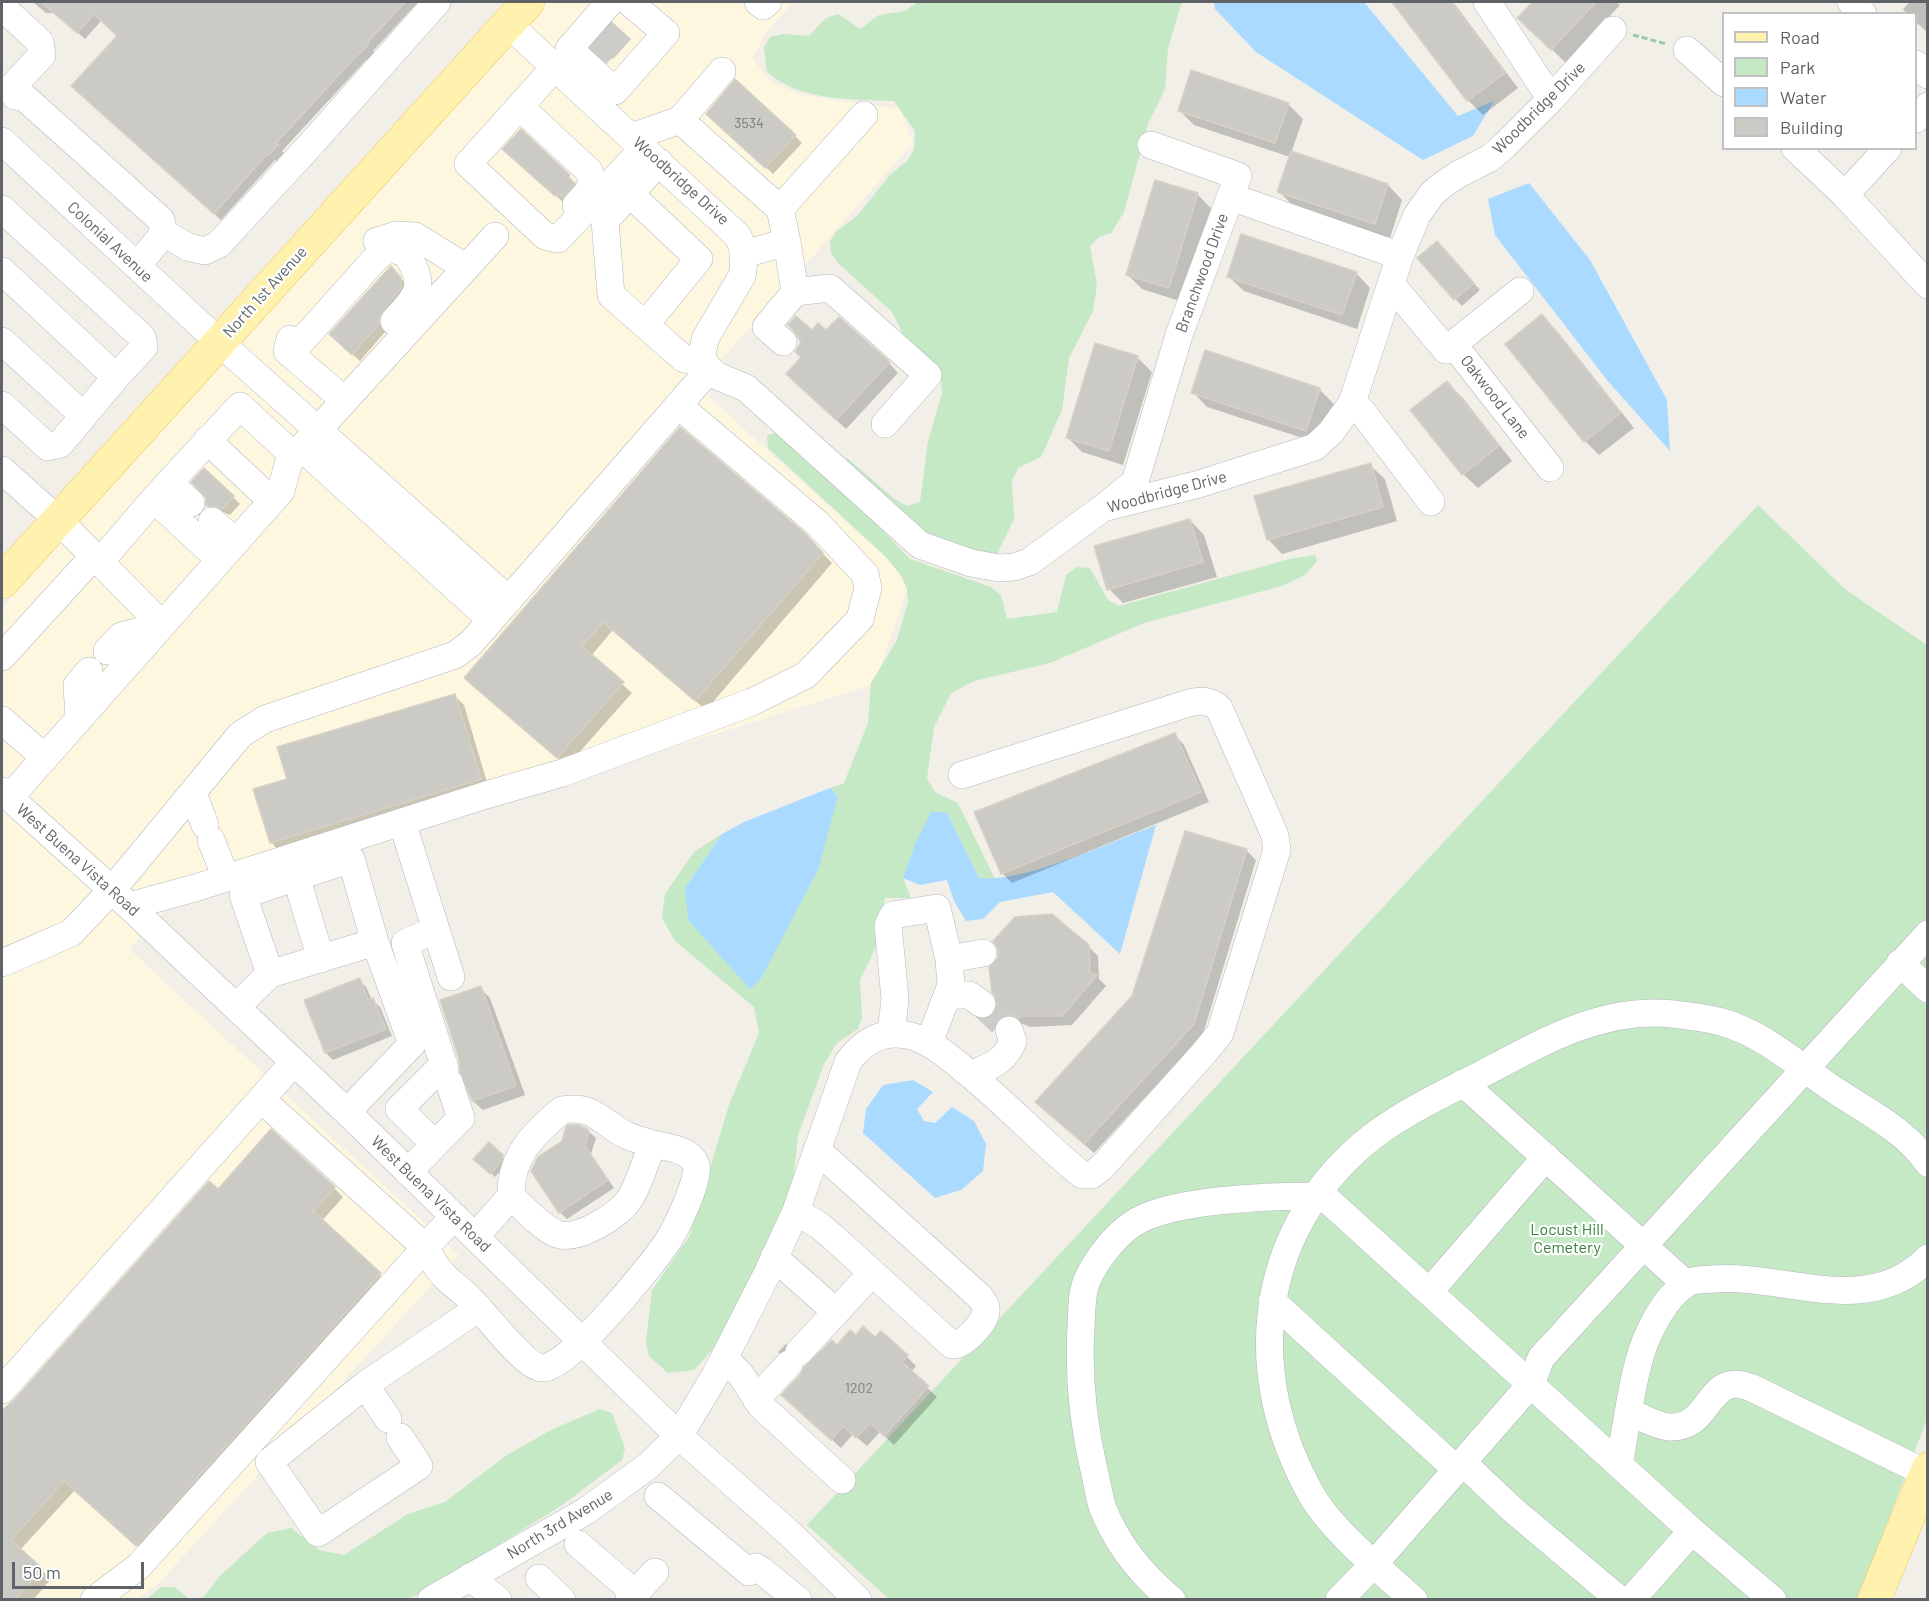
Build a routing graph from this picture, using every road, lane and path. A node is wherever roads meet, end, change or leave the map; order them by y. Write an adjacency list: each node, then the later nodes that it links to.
1 (437, 2): 31 (street)
2 (758, 2): 3 (street)
3 (768, 2)
4 (1487, 2): 14 (street)
5 (2, 6): 13 (street)
6 (518, 13): 10 (street, Woodbridge Drive); 45 (main road, North 1st Avenue)
7 (602, 21): 7 (street)
8 (1613, 30): 9 (path); 14 (street, Woodbridge Drive)
9 (1687, 50): 12 (street)
10 (555, 67): 15 (street); 22 (street, Woodbridge Drive)
11 (722, 71): 19 (street)
12 (1722, 81)
13 (8, 92): 31 (street)
14 (1551, 99): 35 (street, Woodbridge Drive)
15 (520, 106): 30 (street); 30 (street)
16 (1928, 106): 18 (street)
17 (864, 115): 29 (street)
18 (1917, 117)
19 (680, 120): 22 (street); 29 (street)
20 (2, 141): 36 (street, Colonial Avenue)
21 (1151, 145): 27 (street)
22 (645, 149): 25 (street, Woodbridge Drive); 30 (street); 34 (street, Woodbridge Drive)
23 (1797, 150): 26 (street)
24 (1886, 150): 26 (street)
25 (630, 194): 43 (street, Woodbridge Drive); 43 (street)
26 (1845, 195): 40 (street)
27 (1231, 197): 35 (street, Branchwood Drive); 65 (street, Branchwood Drive)
28 (2, 208): 50 (street)
29 (780, 209): 33 (street)
30 (524, 216)
31 (170, 236): 36 (street)
32 (495, 236): 37 (street)
33 (787, 242): 34 (street); 42 (street)
34 (744, 254): 49 (street)
35 (1400, 256): 39 (street, Woodbridge Drive)
36 (137, 266): 45 (street, Colonial Avenue)
37 (465, 267): 48 (street); 51 (street)
38 (2, 271): 50 (street)
39 (1391, 284): 47 (street, Oakwood Lane); 52 (street, Woodbridge Drive)
40 (1928, 285)
41 (1520, 291): 47 (street)
42 (795, 292): 46 (street); 56 (street)
43 (645, 325): 49 (street, Woodbridge Drive)
44 (2, 341): 55 (street)
45 (219, 342): 58 (street, Colonial Avenue); 66 (main road, North 1st Avenue)
46 (783, 342)
47 (1453, 344): 59 (street, Oakwood Lane)
48 (290, 354): 51 (street); 51 (street)
49 (706, 365): 54 (street); 65 (street, Woodbridge Drive)
50 (116, 377): 55 (street)
51 (349, 394): 58 (street)
52 (1352, 402): 63 (street); 65 (street, Woodbridge Drive)
53 (2, 405): 55 (street)
54 (678, 405): 71 (street); 83 (street)
55 (84, 416)
56 (885, 424)
57 (207, 440): 58 (street); 61 (street); 62 (street)
58 (305, 445): 62 (street); 71 (street); 72 (street)
59 (1550, 468)
60 (2, 470): 66 (street)
61 (162, 491): 64 (street); 68 (street); 69 (street)
62 (272, 501): 68 (street)
63 (1431, 502)
64 (191, 503)
65 (1103, 508)
66 (58, 520): 69 (street); 70 (main road, North 1st Avenue)
67 (212, 521): 68 (street)
68 (228, 551): 73 (street)
69 (97, 559): 73 (street); 75 (street)
70 (2, 582)
71 (509, 600): 72 (street)
72 (491, 620): 81 (street)
73 (162, 625): 74 (street); 77 (street)
74 (107, 651)
75 (2, 657)
76 (89, 671): 77 (street)
77 (79, 719): 79 (street)
78 (2, 720): 79 (street)
79 (45, 758): 82 (street)
80 (962, 776): 107 (street)
81 (193, 793): 85 (street); 86 (street)
82 (5, 794): 86 (street, West Buena Vista Road)
83 (402, 822): 85 (street); 87 (street)
84 (296, 877): 89 (street); 91 (street); 95 (street)
85 (226, 878): 86 (street)
86 (121, 898): 93 (street); 100 (street, West Buena Vista Road)
87 (435, 930): 96 (street); 106 (street)
88 (1928, 934): 94 (street)
89 (375, 942): 91 (street); 110 (street)
90 (982, 953): 92 (street)
91 (321, 959): 95 (street)
92 (949, 959): 98 (street); 102 (street)
93 (2, 963)
94 (1900, 963): 97 (street); 105 (street)
95 (270, 974): 100 (street)
96 (451, 977)
97 (1928, 989)
98 (947, 995): 99 (street); 103 (street)
99 (982, 1004)
100 (236, 1007): 104 (street, West Buena Vista Road)
101 (1009, 1030): 107 (street)
102 (891, 1034): 103 (street); 113 (street, North 3rd Avenue)
103 (929, 1043): 107 (street)
104 (294, 1062): 109 (street); 110 (street, West Buena Vista Road)
105 (1805, 1067): 108 (street); 115 (street); 122 (street)
106 (446, 1072): 111 (street); 111 (street)
107 (971, 1075)
108 (1463, 1083): 114 (street); 117 (street)
109 (261, 1099): 123 (street); 136 (street)
110 (347, 1112): 116 (street, West Buena Vista Road)
111 (435, 1144): 116 (street)
112 (653, 1144): 118 (street); 118 (street); 132 (street)
113 (817, 1150): 119 (street, North 3rd Avenue); 126 (street)
114 (1546, 1157): 122 (street); 128 (street)
115 (1928, 1163)
116 (408, 1172): 120 (street, West Buena Vista Road)
117 (1318, 1194): 128 (street); 129 (street); 160 (street)
118 (511, 1196): 121 (street)
119 (796, 1211): 124 (street, North 3rd Avenue); 126 (street)
120 (454, 1216): 121 (street, West Buena Vista Road); 123 (street)
121 (475, 1237): 132 (street, West Buena Vista Road)
122 (1643, 1245): 127 (street); 134 (street)
123 (426, 1248): 130 (street); 138 (street)
124 (774, 1257): 131 (street); 133 (street, North 3rd Avenue)
125 (1928, 1258): 127 (street)
126 (872, 1273): 131 (street)
127 (1686, 1284): 139 (street)
128 (1429, 1292): 134 (street)
129 (1272, 1301): 143 (street); 149 (street)
130 (478, 1308): 132 (street); 135 (street)
131 (836, 1312): 137 (street)
132 (582, 1341): 141 (street, West Buena Vista Road)
133 (724, 1358): 137 (street); 141 (street, North 3rd Avenue)
134 (1531, 1384): 142 (street); 143 (street)
135 (365, 1385): 140 (street); 140 (street)
136 (2, 1390)
137 (756, 1399): 145 (street)
138 (284, 1406): 140 (street); 155 (street)
139 (1629, 1412): 142 (street); 144 (street)
140 (310, 1430)
141 (679, 1436): 151 (street, North 3rd Avenue); 154 (street, West Buena Vista Road)
142 (1620, 1464): 147 (street)
143 (1459, 1466): 149 (street); 163 (street)
144 (1927, 1471): 166 (main road)
145 (842, 1480)
146 (658, 1496): 159 (street)
147 (1692, 1531): 164 (street); 165 (street)
148 (578, 1544): 153 (street)
149 (1374, 1564): 161 (street); 162 (street)
150 (655, 1572): 153 (street)
151 (470, 1577): 156 (street, North 3rd Avenue); 157 (street)
152 (539, 1578): 158 (street)
153 (632, 1596)
154 (851, 1597)
155 (94, 1599)
156 (430, 1599)
157 (498, 1599)
158 (562, 1599)
159 (798, 1599)
160 (1172, 1599)
161 (1339, 1599)
162 (1414, 1599)
163 (1620, 1599)
164 (1631, 1599)
165 (1773, 1599)
166 (1874, 1599)

